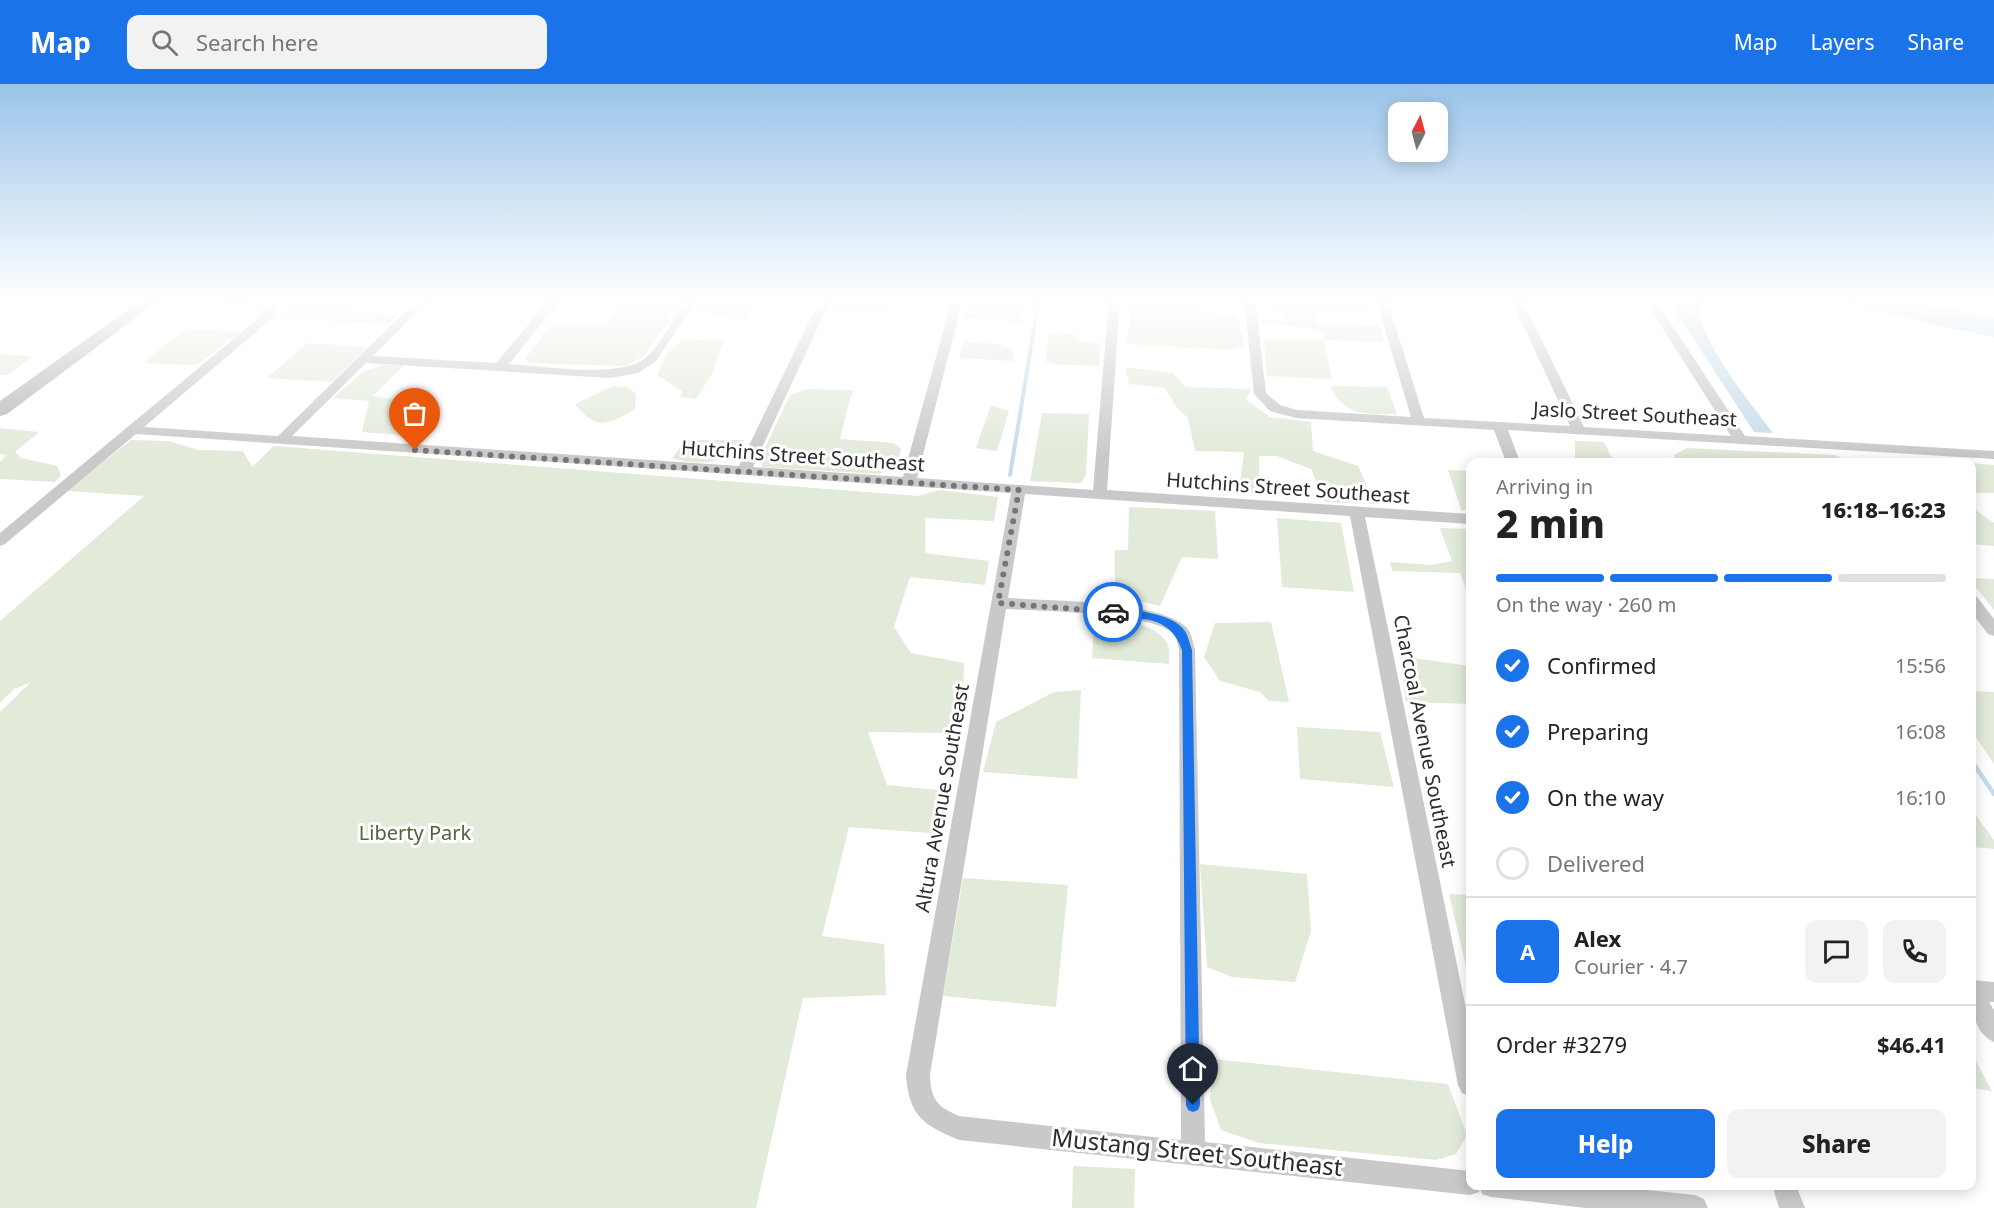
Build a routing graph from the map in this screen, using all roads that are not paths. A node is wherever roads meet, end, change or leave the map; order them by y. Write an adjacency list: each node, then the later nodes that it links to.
1 (61, 351): 16 (street)
2 (81, 351): 17 (street)
3 (227, 351): 20 (street)
4 (371, 351): 14 (street)
5 (513, 351): 15 (street)
6 (656, 351): 15 (street)
7 (801, 351): 28 (street)
8 (944, 351): 29 (street)
9 (1111, 351): 31 (street)
10 (1255, 351): 18 (street, Jaslo Street Southeast)
11 (1398, 351): 18 (street)
12 (1542, 351): 21 (street)
13 (1684, 351): 22 (street)
14 (363, 359): 15 (street); 23 (street)
15 (500, 367)
16 (0, 395)
17 (0, 410)
18 (1418, 420): 19 (street, Jaslo Street Southeast)
19 (1500, 427): 21 (street, Jaslo Street Southeast); 26 (street)
20 (134, 430): 23 (street, Hutchins Street Southeast); 34 (street)
21 (1579, 431): 22 (street, Jaslo Street Southeast)
22 (1741, 440): 24 (street, Jaslo Street Southeast)
23 (280, 441): 28 (street, Hutchins Street Southeast)
24 (1851, 446): 25 (street, Jaslo Street Southeast); 27 (street)
25 (1994, 455)
26 (1512, 458)
27 (1861, 458)
28 (744, 471): 29 (street, Hutchins Street Southeast)
29 (909, 482): 30 (street, Hutchins Street Southeast)
30 (1019, 490): 31 (street, Hutchins Street Southeast); 35 (street, Altura Avenue Southeast)
31 (1100, 494): 32 (street, Hutchins Street Southeast)
32 (1357, 512): 33 (street, Hutchins Street Southeast); 42 (street, Charcoal Avenue Southeast)
33 (1466, 519)
34 (0, 541)
35 (998, 603): 43 (street, Altura Avenue Southeast); 44 (street)
36 (1976, 607): 37 (street)
37 (1994, 630)
38 (1976, 990): 39 (street)
39 (1994, 992)
40 (1976, 999): 41 (street)
41 (1994, 1031)
42 (1466, 1064)
43 (928, 1112): 44 (street, Mustang Street Southeast)
44 (1193, 1153): 45 (street, Mustang Street Southeast)
45 (1466, 1183)
46 (1535, 1190): 48 (street)
47 (1786, 1190): 49 (street)
48 (1695, 1208)
49 (1792, 1208)

